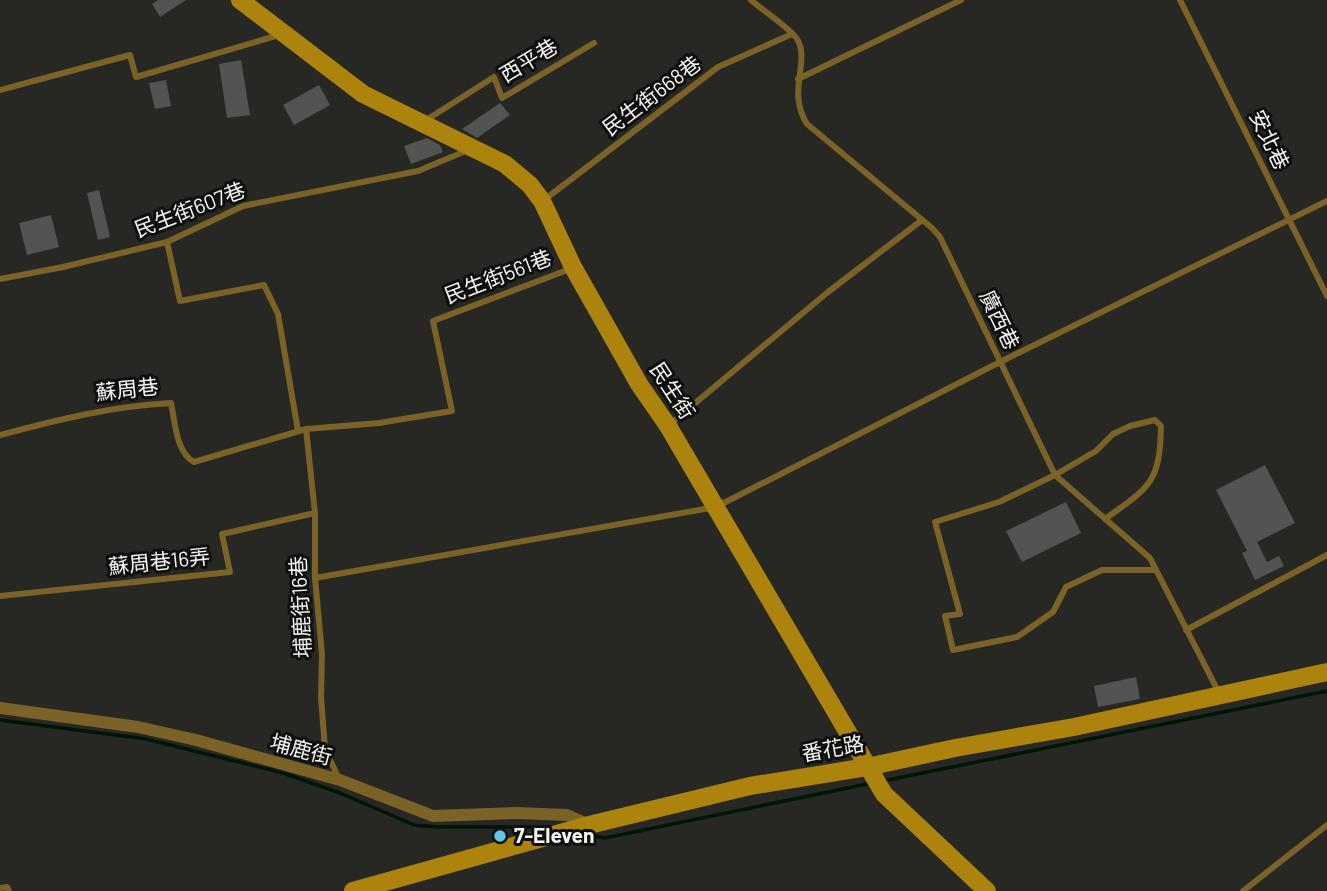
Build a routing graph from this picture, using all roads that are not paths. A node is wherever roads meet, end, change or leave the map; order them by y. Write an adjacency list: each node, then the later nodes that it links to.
1 (240, 0): 5 (street, 民生街)
2 (751, 0): 6 (lane)
3 (961, 0): 8 (lane)
4 (1180, 0): 14 (lane, 安北巷)
5 (285, 33): 9 (lane); 10 (street, 民生街)
6 (792, 34): 8 (lane, 廣西巷); 12 (lane, 民生街668巷)
7 (594, 43): 10 (lane, 西平巷)
8 (798, 79): 15 (lane, 廣西巷)
9 (0, 90)
10 (422, 122): 11 (street, 民生街)
11 (472, 149): 12 (street, 民生街); 16 (lane, 民生街607巷)
12 (542, 201): 17 (street, 民生街)
13 (1327, 201): 14 (lane)
14 (1289, 219): 19 (lane, 安北巷); 20 (lane)
15 (922, 220): 20 (lane, 廣西巷); 21 (lane)
16 (167, 242): 18 (lane, 民生街607巷); 22 (lane, 埔鹿街16巷)
17 (573, 267): 21 (street, 民生街); 22 (lane, 民生街561巷)
18 (0, 279)
19 (1327, 296)
20 (1000, 362): 24 (lane, 廣西巷); 25 (lane)
21 (668, 426): 25 (street, 民生街)
22 (302, 430): 23 (lane, 蘇周巷); 26 (lane, 埔鹿街16巷)
23 (0, 435)
24 (1055, 475): 27 (lane, 廣西巷); 27 (lane); 29 (lane)
25 (716, 507): 30 (lane); 36 (street, 民生街)
26 (315, 513): 30 (lane, 埔鹿街16巷); 31 (lane, 蘇周巷16弄)
27 (1105, 519): 29 (lane, 廣西巷)
28 (1327, 555): 32 (lane)
29 (1156, 570): 32 (lane, 廣西巷)
30 (315, 578): 37 (lane, 埔鹿街16巷)
31 (0, 596)
32 (1186, 630): 34 (lane, 廣西巷)
33 (1327, 672): 34 (street, 番花路)
34 (1219, 694): 36 (street, 番花路)
35 (0, 708): 37 (street, 埔鹿街)
36 (867, 767): 39 (street, 番花路); 43 (street, 民生街)
37 (340, 780): 39 (street, 埔鹿街)
38 (1327, 824): 44 (lane)
39 (589, 825): 42 (street, 番花路)
40 (0, 888): 41 (lane)
41 (9, 891)
42 (353, 891)
43 (987, 891)
44 (1243, 891)

